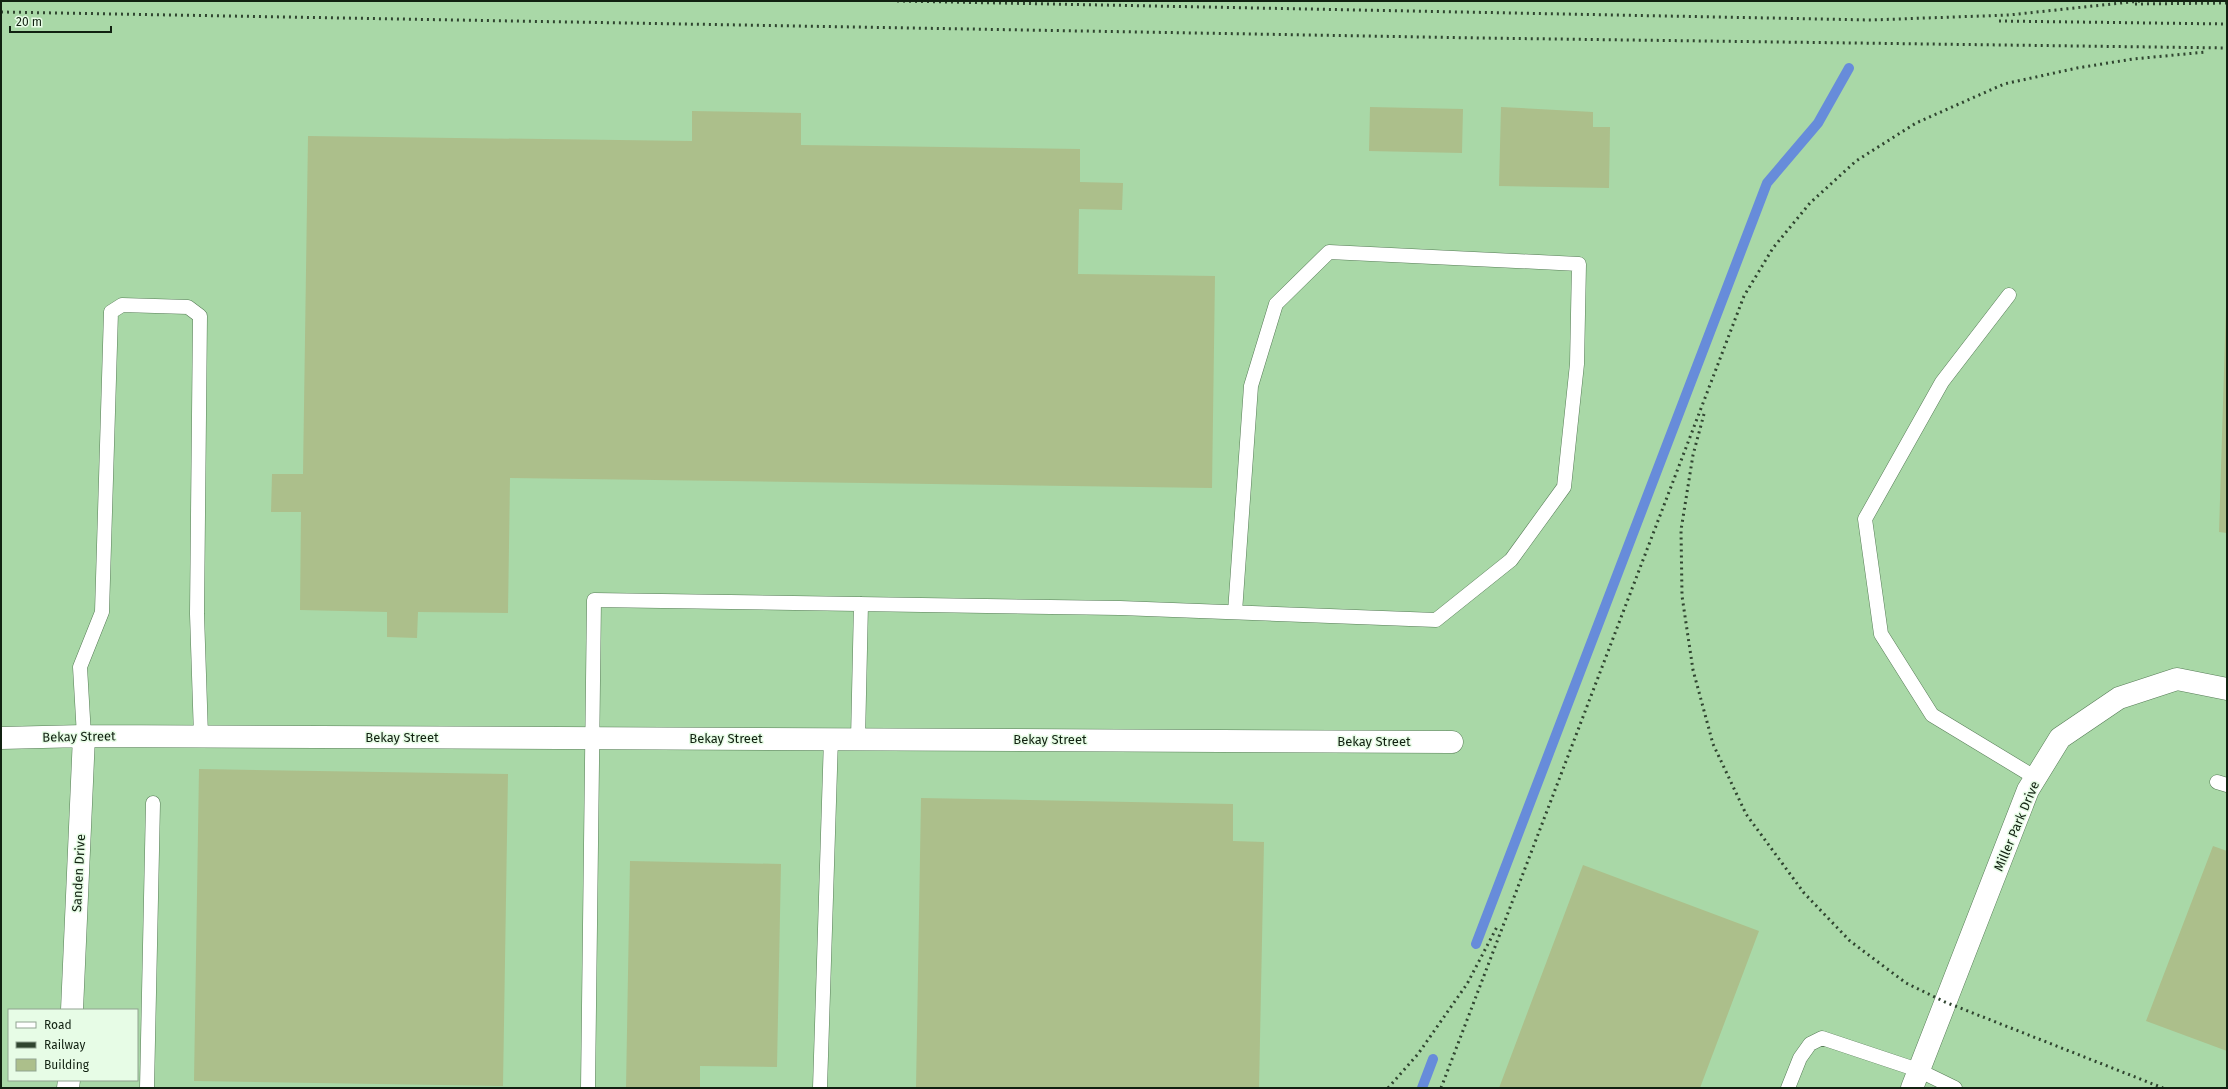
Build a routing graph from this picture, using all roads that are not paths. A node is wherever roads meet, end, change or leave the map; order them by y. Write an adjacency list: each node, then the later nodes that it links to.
1 (2009, 295): 12 (lane)
2 (861, 604): 3 (lane); 8 (lane); 10 (lane)
3 (1235, 612): 3 (lane)
4 (2227, 689): 12 (street, Miller Park Drive)
5 (84, 736): 6 (street, Bekay Street); 6 (lane); 7 (street, Bekay Street); 14 (street, Sanden Drive)
6 (201, 736): 8 (street, Bekay Street)
7 (1, 738)
8 (593, 738): 9 (street, Bekay Street); 17 (lane)
9 (831, 738): 10 (street, Bekay Street); 18 (lane)
10 (858, 739): 11 (street, Bekay Street)
11 (1452, 742)
12 (2036, 778): 15 (street, Miller Park Drive)
13 (153, 803): 16 (lane)
14 (72, 1009)
15 (1915, 1079): 19 (lane); 20 (lane)
16 (147, 1088)
17 (588, 1088)
18 (820, 1088)
19 (1788, 1088)
20 (1954, 1088)

